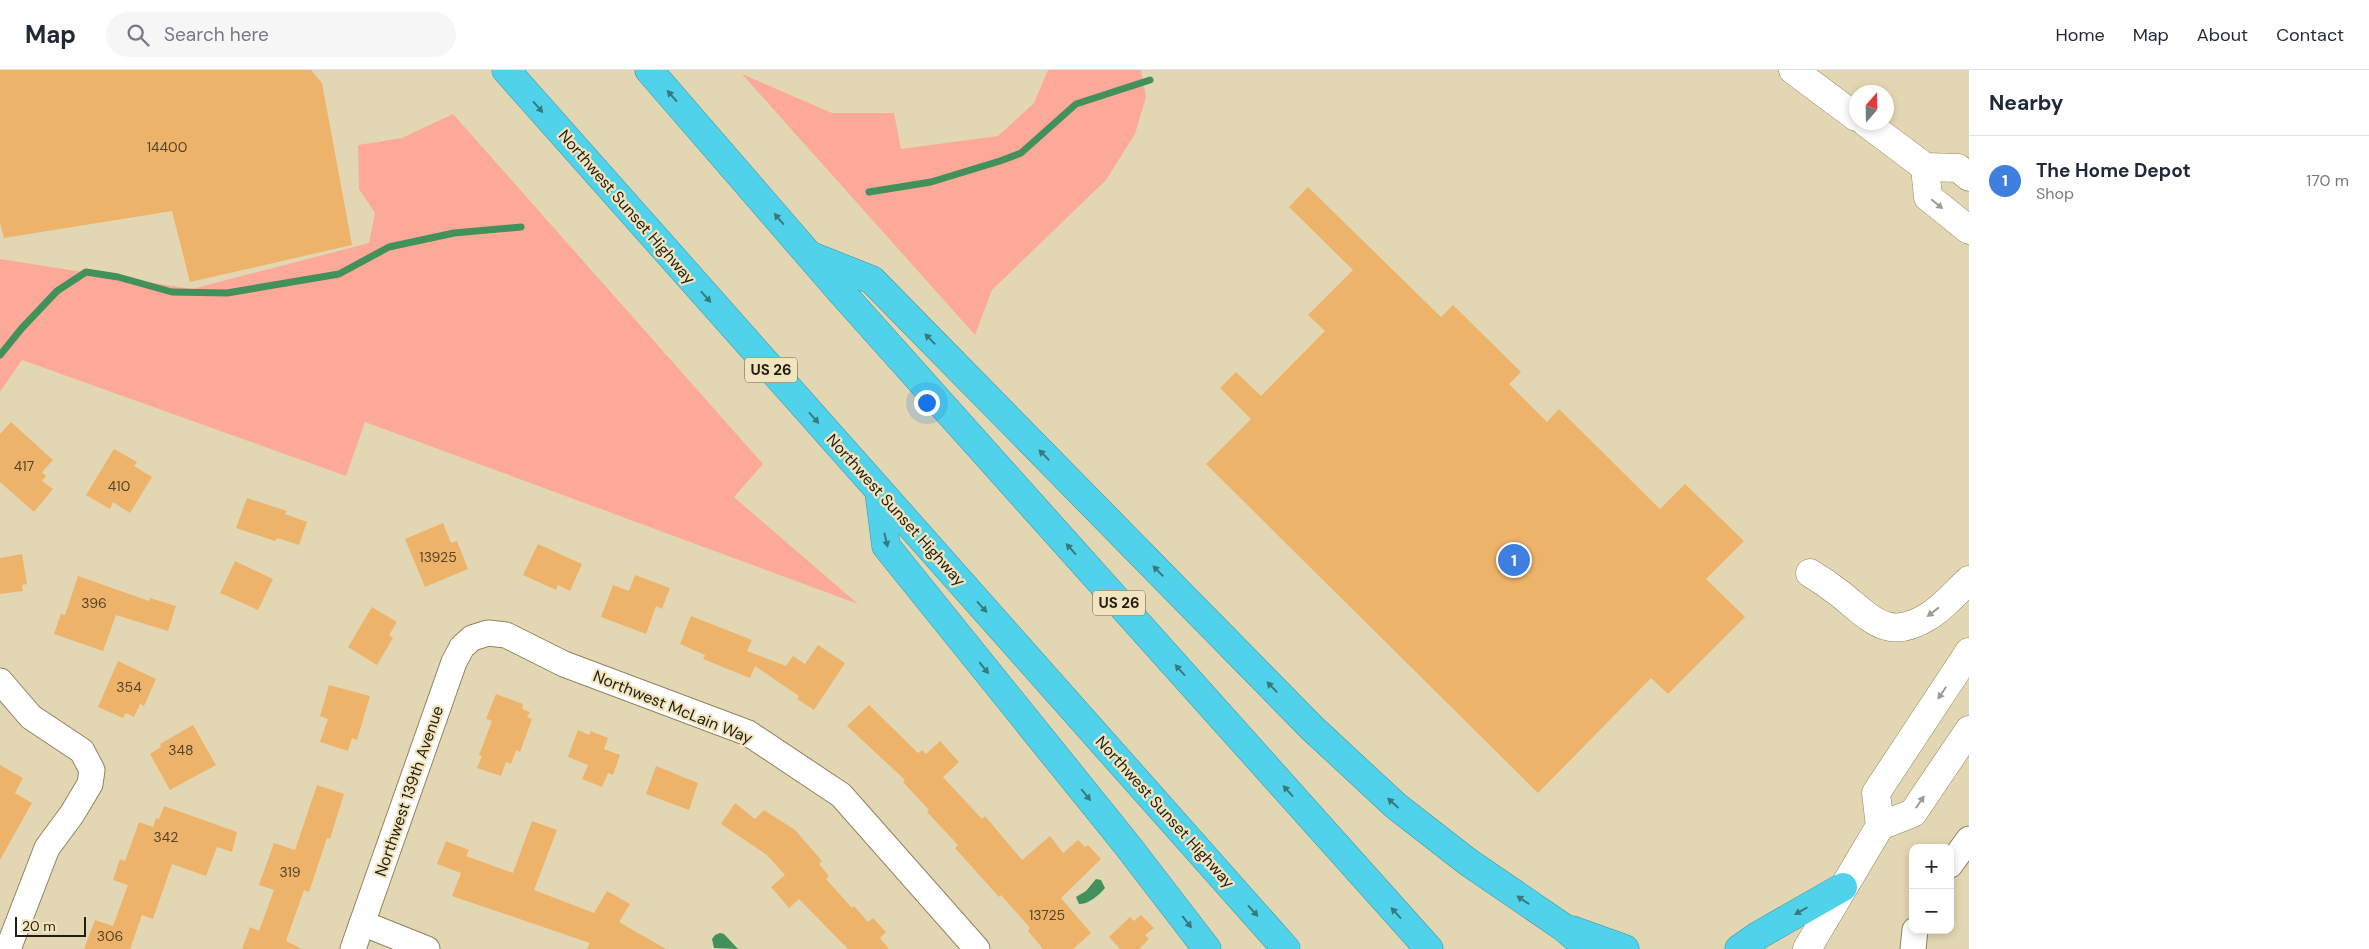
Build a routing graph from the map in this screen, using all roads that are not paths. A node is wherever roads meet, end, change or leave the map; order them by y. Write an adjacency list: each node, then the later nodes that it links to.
1 (506, 70): 10 (highway, Northwest Sunset Highway / US 26, one-way to 10)
2 (649, 70): 9 (highway, US 26, one-way to 2)
3 (1793, 70): 4 (main road)
4 (1849, 111)
5 (1876, 130): 6 (main road)
6 (1925, 167): 7 (main road); 8 (main road, one-way to 8)
7 (1969, 177)
8 (1969, 230)
9 (811, 255): 22 (highway, one-way to 9); 30 (highway, US 26, one-way to 9)
10 (879, 492): 28 (highway, one-way to 28); 29 (highway, Northwest Sunset Highway / US 26, one-way to 29)
11 (1810, 573): 12 (main road, one-way to 11)
12 (1969, 580)
13 (472, 638): 21 (street, Northwest 139th Avenue); 27 (street, Northwest McLain Way)
14 (1969, 652): 17 (main road, one-way to 17)
15 (0, 681): 24 (street)
16 (1969, 730): 17 (main road, one-way to 16)
17 (1880, 826): 20 (main road)
18 (1969, 839): 19 (street)
19 (1954, 860)
20 (1843, 887): 33 (highway, one-way to 33); 34 (main road)
21 (362, 923): 25 (street, Northwest 139th Avenue); 26 (street)
22 (1563, 927): 31 (highway); 32 (highway)
23 (1915, 934): 35 (street)
24 (8, 949)
25 (353, 949)
26 (427, 949)
27 (977, 949)
28 (1208, 949)
29 (1286, 949)
30 (1429, 949)
31 (1589, 949)
32 (1625, 949)
33 (1739, 949)
34 (1807, 949)
35 (1913, 949)

